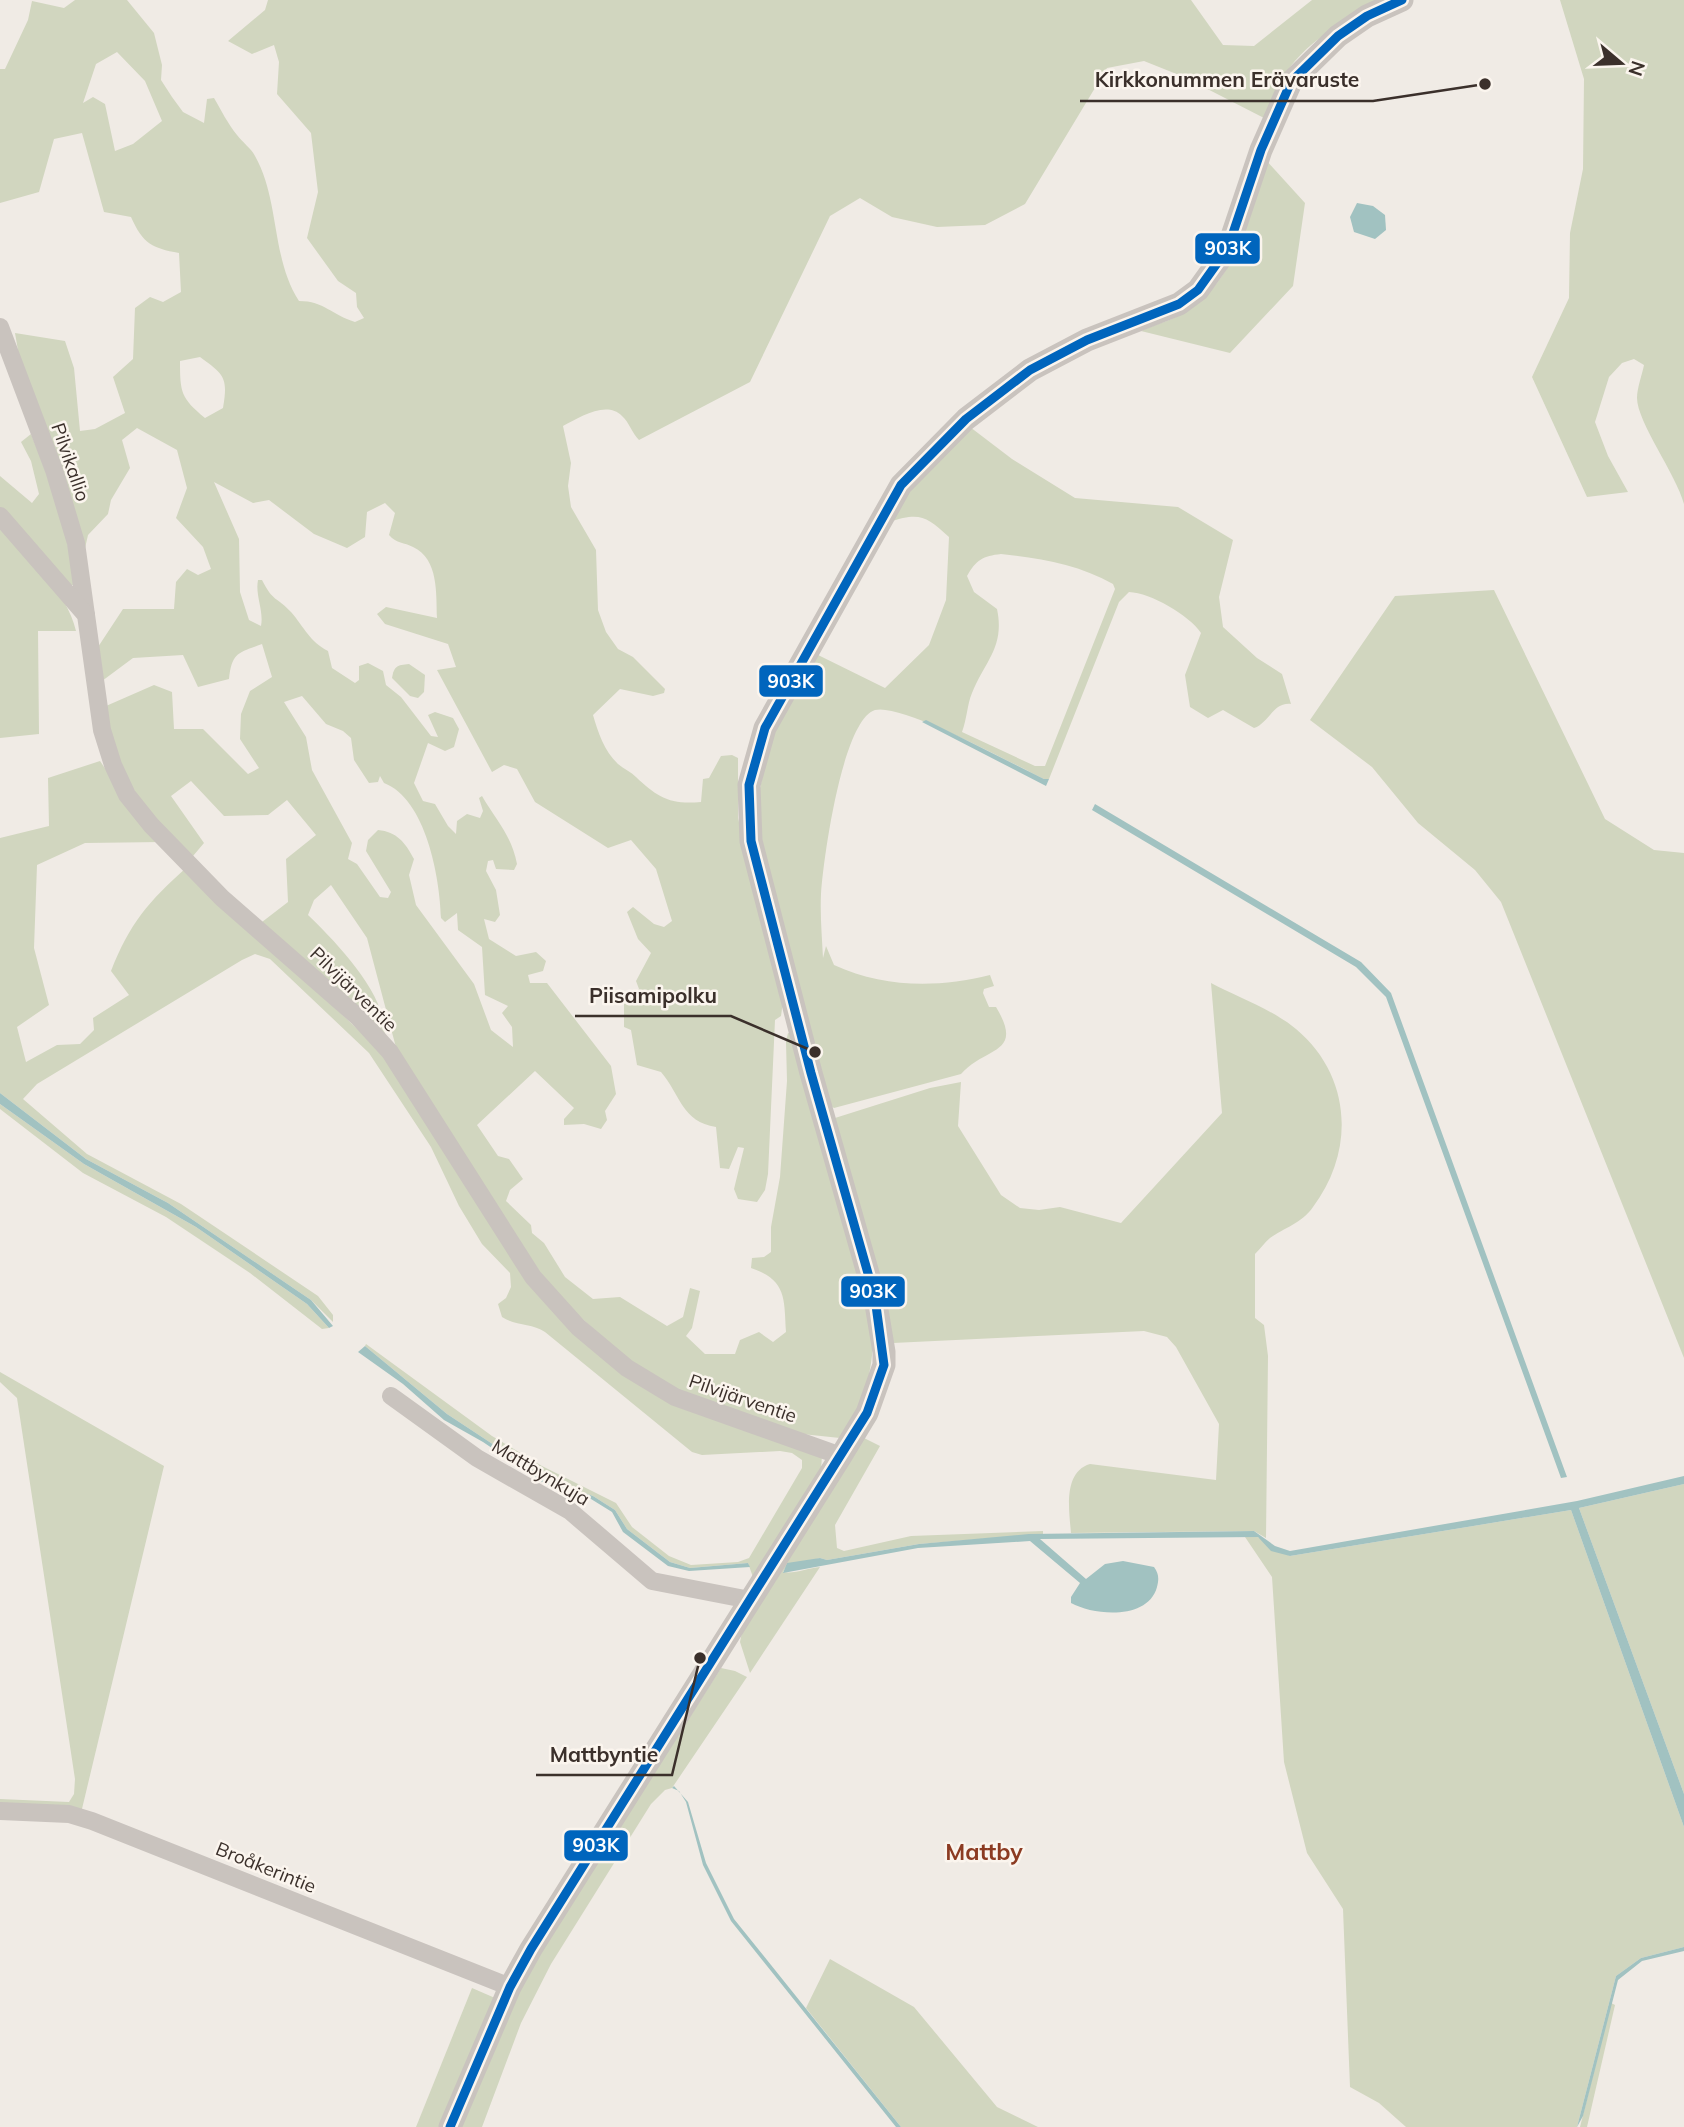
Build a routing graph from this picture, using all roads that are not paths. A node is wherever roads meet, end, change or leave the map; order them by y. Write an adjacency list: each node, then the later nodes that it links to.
1 (1402, 0): 6 (street)
2 (0, 327): 4 (street, Pilvikallio)
3 (0, 516): 4 (street)
4 (86, 615): 6 (street, Pilvijärventie)
5 (391, 1396): 7 (street, Mattbynkuja)
6 (841, 1456): 7 (street)
7 (750, 1600): 9 (street)
8 (0, 1811): 9 (street, Broåkerintie)
9 (510, 1987): 10 (street)
10 (450, 2127)

